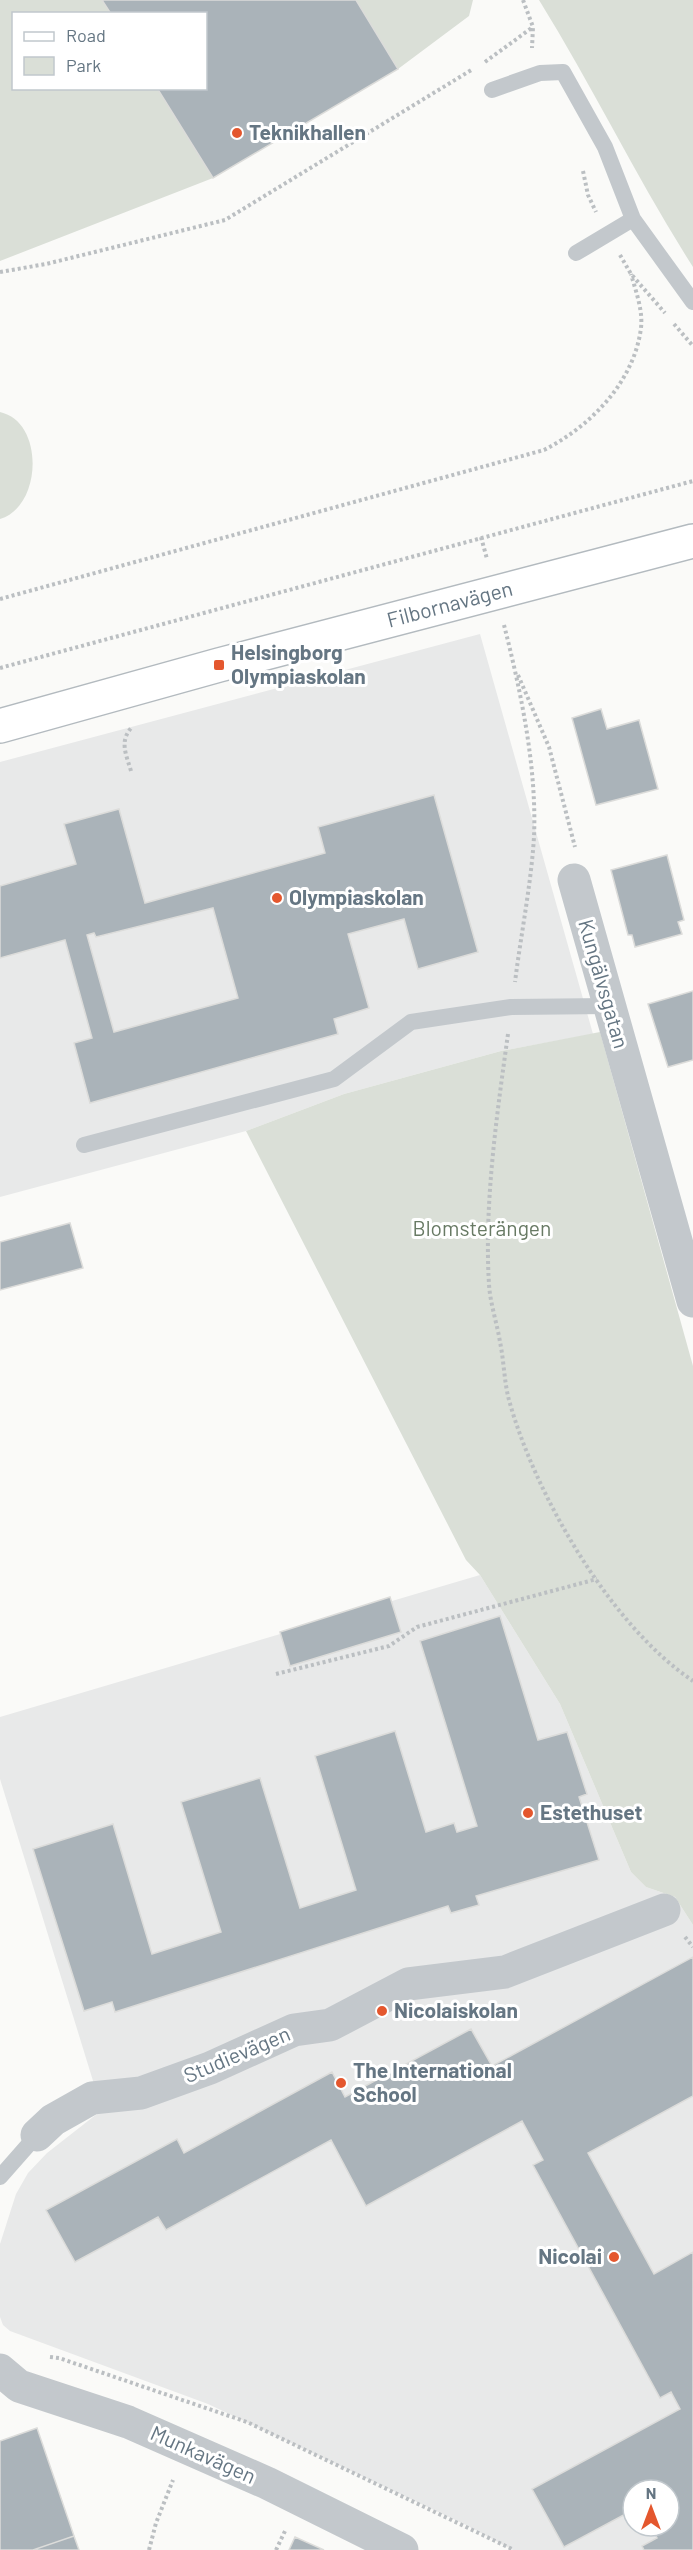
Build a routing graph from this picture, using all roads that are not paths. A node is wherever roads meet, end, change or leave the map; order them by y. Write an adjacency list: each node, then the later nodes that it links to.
1 (492, 90): 2 (lane)
2 (633, 219): 3 (lane); 4 (lane)
3 (576, 253)
4 (693, 302)
5 (693, 541): 6 (street, Filbornavägen)
6 (0, 726)
7 (574, 880): 8 (street, Kungälvsgatan)
8 (609, 1006): 9 (lane); 10 (street, Kungälvsgatan)
9 (84, 1145)
10 (693, 1302)
11 (664, 1910): 12 (street, Studievägen)
12 (37, 2135): 13 (lane, Studievägen)
13 (0, 2177)
14 (0, 2370): 15 (street, Munkavägen)
15 (402, 2550)

